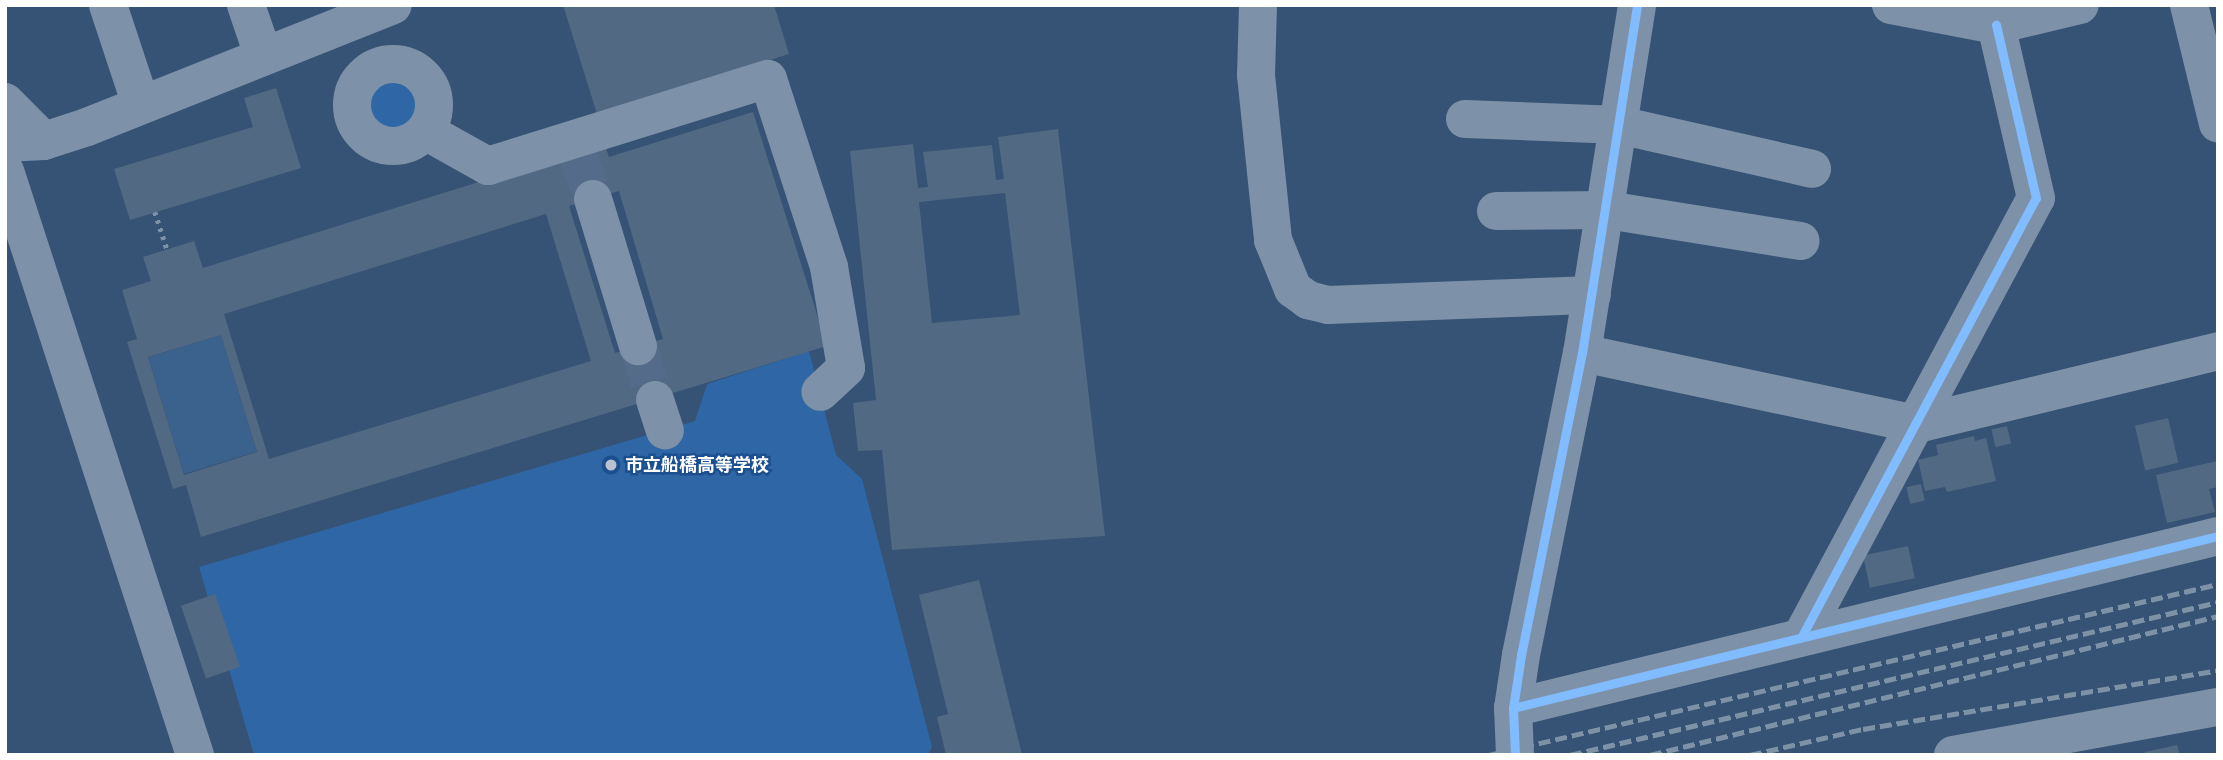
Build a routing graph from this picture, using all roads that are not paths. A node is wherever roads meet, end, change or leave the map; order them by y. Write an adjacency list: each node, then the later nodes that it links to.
1 (108, 5): 13 (street)
2 (246, 5): 10 (street)
3 (1258, 5): 26 (street)
4 (1637, 5): 16 (street)
5 (1891, 5): 9 (street)
6 (2080, 5): 9 (street)
7 (2189, 5): 15 (street)
8 (382, 9): 10 (street); 11 (street)
9 (1996, 25): 31 (street)
10 (263, 55): 13 (street)
11 (389, 63): 17 (street); 17 (street)
12 (5, 102): 18 (street)
13 (141, 105): 18 (street)
14 (1465, 119): 16 (street)
15 (2218, 124)
16 (1619, 125): 20 (street); 23 (street)
17 (427, 132): 30 (street)
18 (44, 141): 19 (street)
19 (5, 143)
20 (1812, 169)
21 (5, 171): 36 (street)
22 (593, 199): 27 (street)
23 (1607, 210): 24 (street); 25 (street); 26 (street)
24 (1496, 211)
25 (1801, 241)
26 (1592, 295): 29 (street)
27 (638, 346)
28 (2218, 351): 31 (street)
29 (1582, 353): 31 (street); 35 (street)
30 (820, 392)
31 (1917, 424): 33 (street)
32 (2218, 536): 33 (street)
33 (1803, 634): 35 (street)
34 (2218, 707): 37 (street)
35 (1514, 727)
36 (195, 755)
37 (1953, 755)

